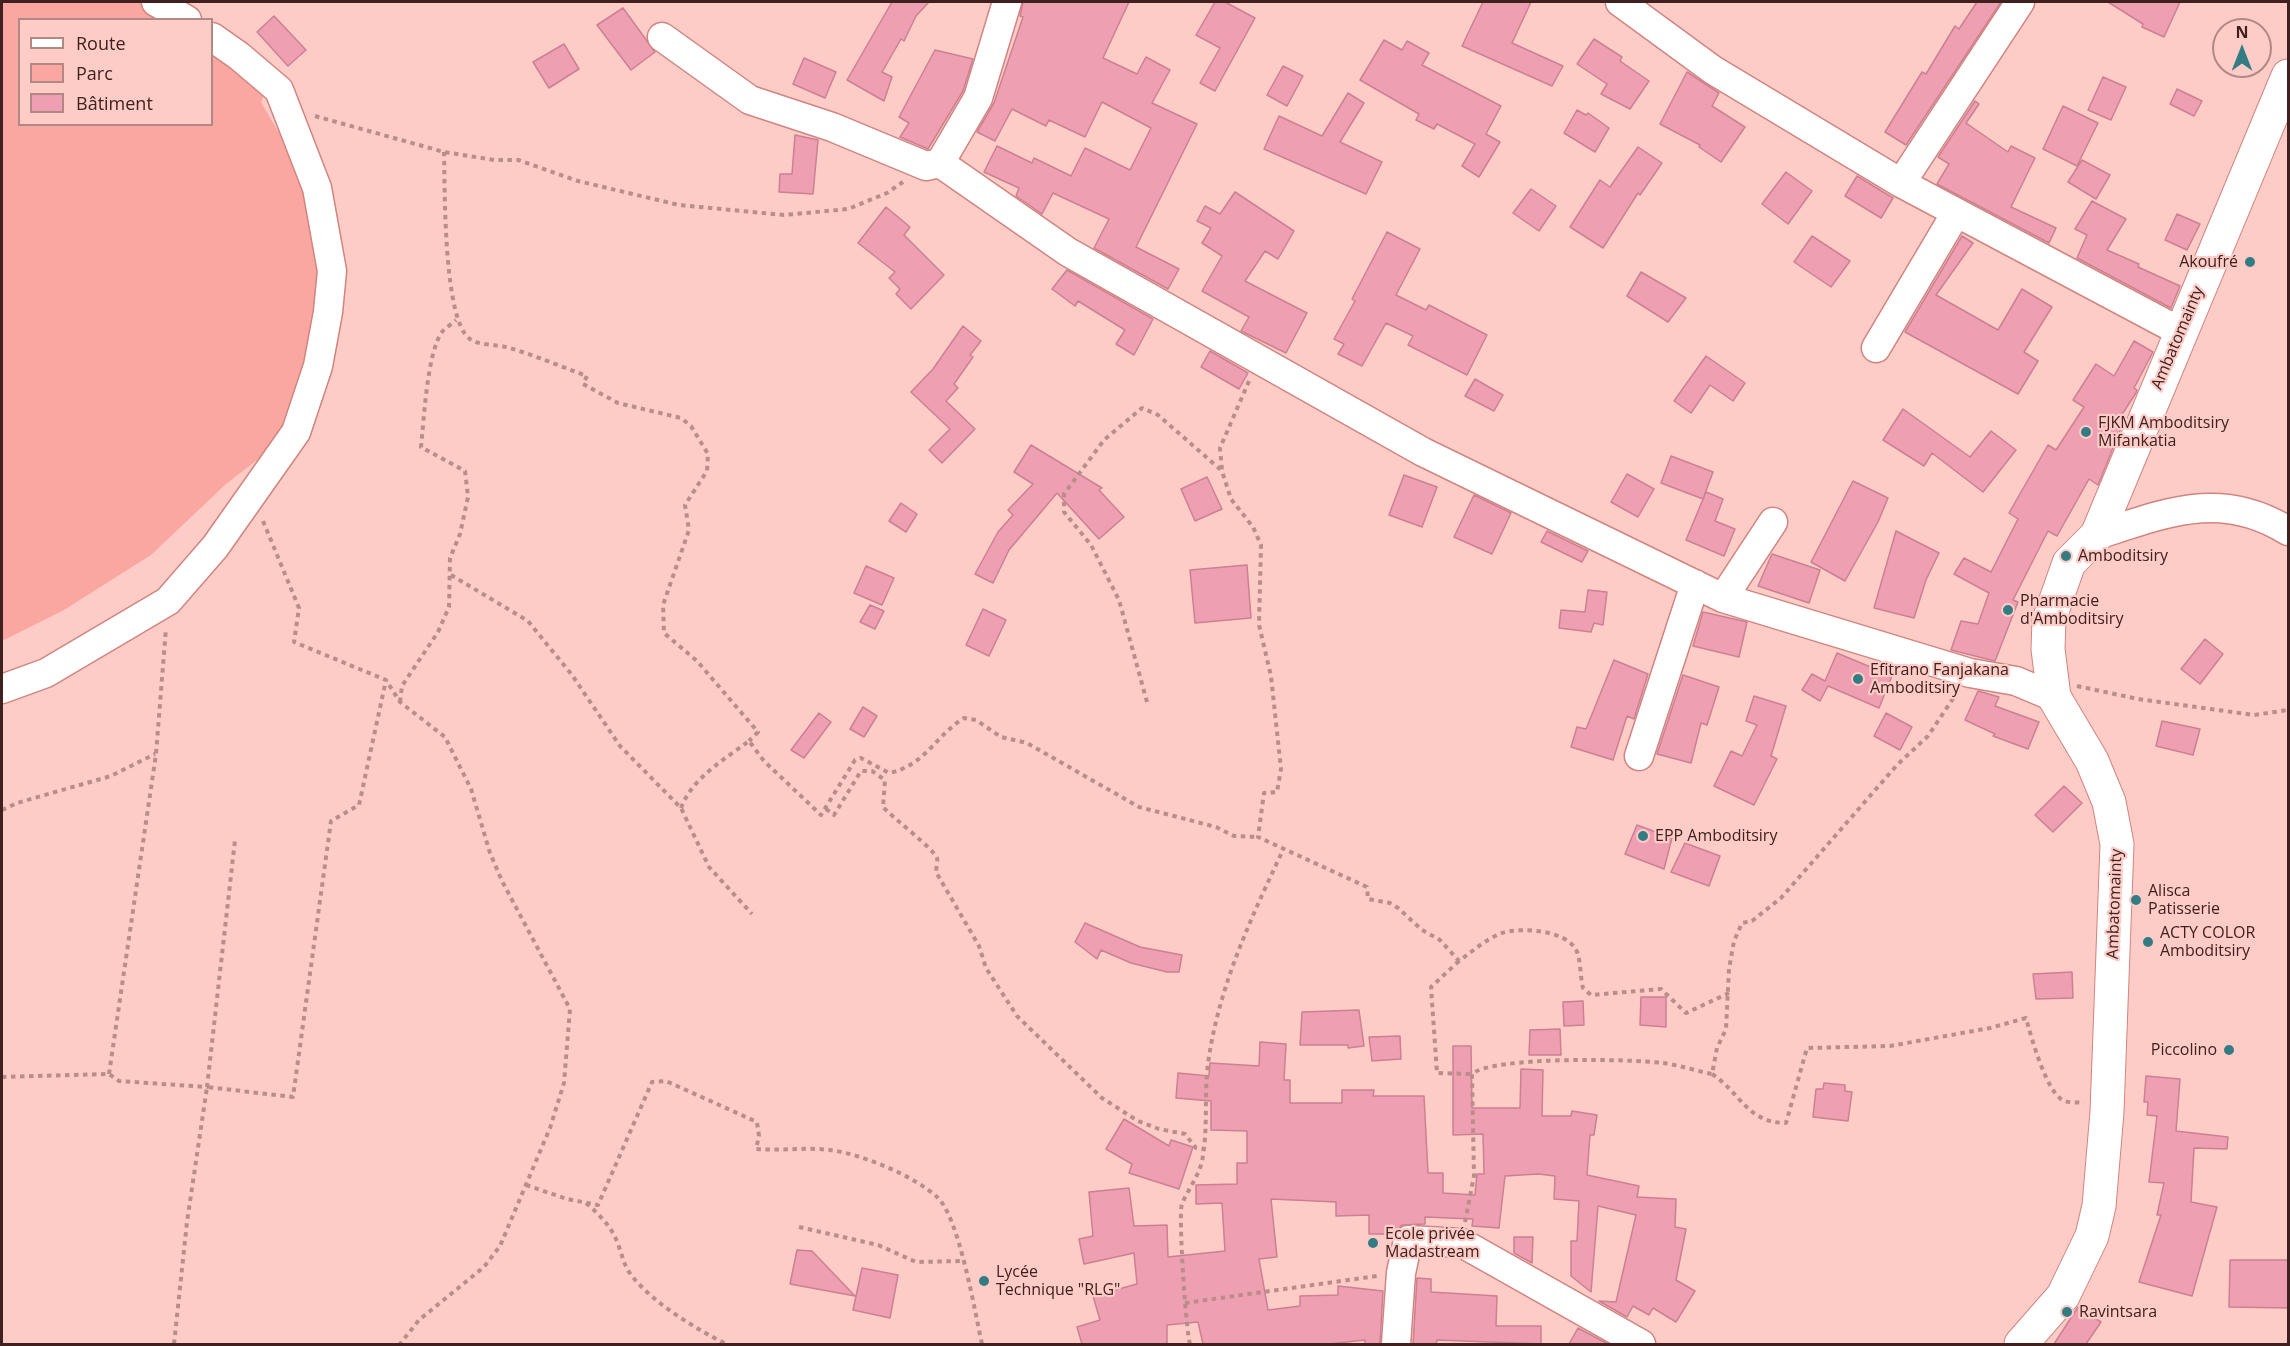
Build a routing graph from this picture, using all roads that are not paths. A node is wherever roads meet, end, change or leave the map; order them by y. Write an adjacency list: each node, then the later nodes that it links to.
1 (156, 2): 5 (street)
2 (1007, 2): 9 (street)
3 (1620, 2): 10 (street)
4 (2020, 2): 10 (street)
5 (184, 18)
6 (213, 37): 19 (street)
7 (662, 37): 9 (street)
8 (2289, 76): 12 (main road, Ambatomainty)
9 (933, 165): 17 (street)
10 (1901, 183): 11 (street)
11 (1956, 213): 12 (street); 13 (street)
12 (2181, 332): 16 (main road, Ambatomainty)
13 (1876, 348)
14 (1773, 522): 18 (street)
15 (2289, 531): 16 (street)
16 (2097, 535): 20 (main road, Ambatomainty)
17 (1695, 584): 18 (street); 21 (street)
18 (1723, 598): 20 (street)
19 (2, 689)
20 (2054, 697): 24 (main road, Ambatomainty)
21 (1639, 756)
22 (1396, 1344): 23 (street)
23 (1641, 1344)
24 (2021, 1344)

